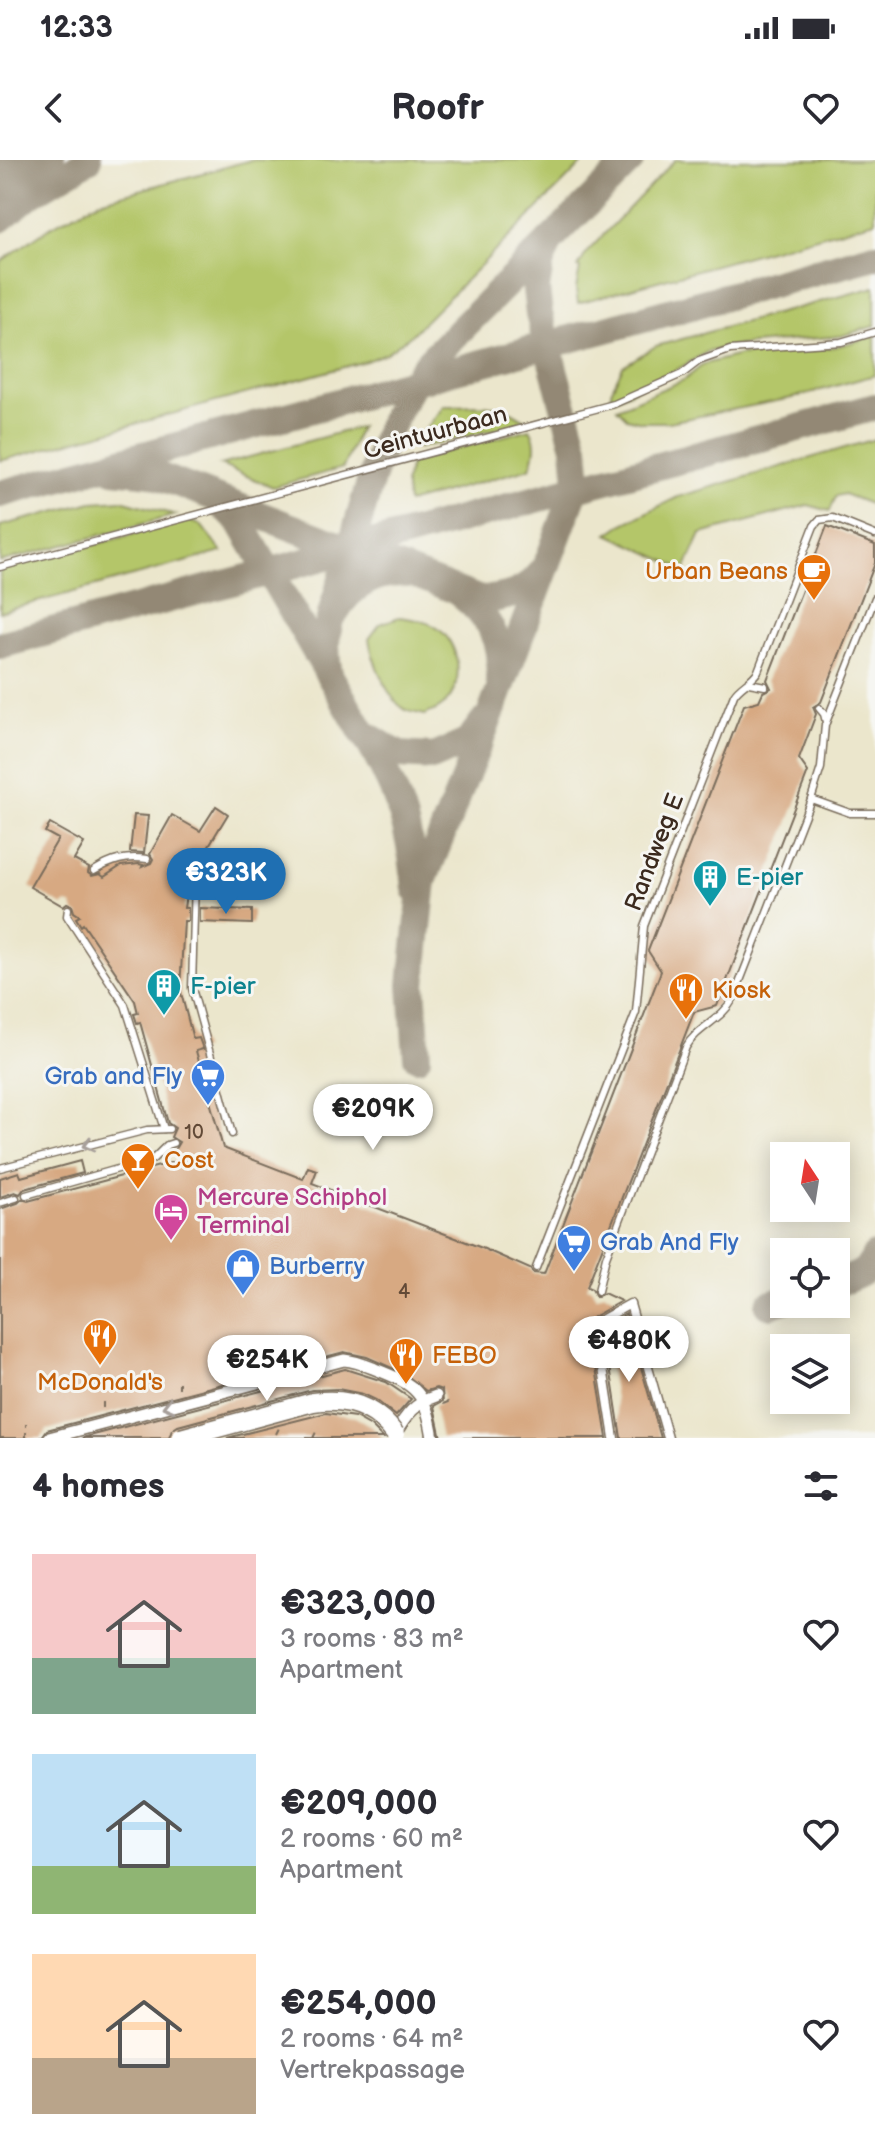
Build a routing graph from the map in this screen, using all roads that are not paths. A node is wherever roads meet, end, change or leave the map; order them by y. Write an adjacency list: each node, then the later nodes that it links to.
1 (875, 332): 3 (lane, Ceintuurbaan)
2 (875, 535): 5 (lane, Randweg E)
3 (0, 567)
4 (875, 598): 8 (lane)
5 (749, 683): 6 (lane); 21 (lane, Randweg E)
6 (765, 686)
7 (819, 708): 8 (lane)
8 (826, 722): 9 (lane)
9 (811, 799): 10 (lane); 22 (lane)
10 (875, 813)
11 (147, 859): 12 (lane)
12 (94, 871)
13 (191, 875): 15 (lane)
14 (68, 909): 17 (lane, one-way to 17)
15 (232, 1134)
16 (173, 1143): 18 (lane)
17 (0, 1168)
18 (26, 1195)
19 (16, 1198): 20 (lane)
20 (0, 1203)
21 (536, 1268)
22 (598, 1291)
23 (436, 1396): 24 (street)
24 (423, 1400): 25 (street); 27 (street, one-way to 27); 30 (street)
25 (406, 1414): 26 (street); 26 (street)
26 (387, 1430): 28 (main road, bridge); 29 (main road)
27 (49, 1438)
28 (181, 1438)
29 (217, 1438)
30 (433, 1438)
31 (614, 1438): 32 (street)
32 (668, 1438)

